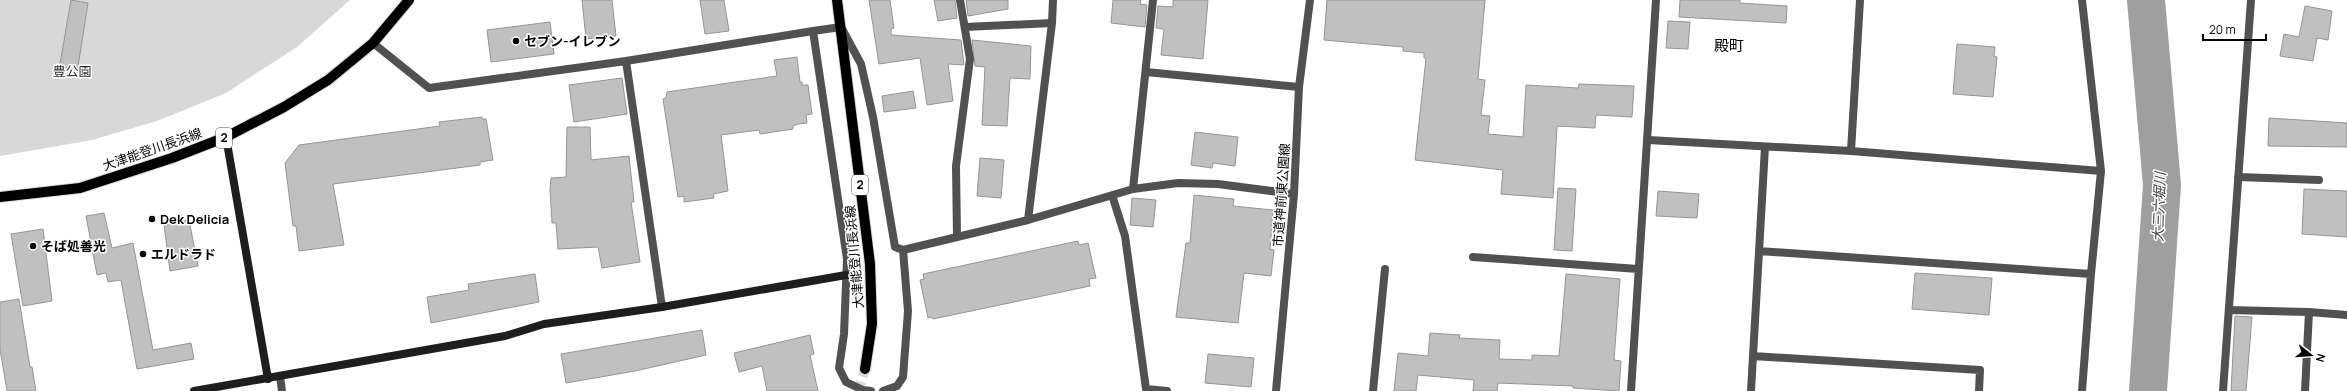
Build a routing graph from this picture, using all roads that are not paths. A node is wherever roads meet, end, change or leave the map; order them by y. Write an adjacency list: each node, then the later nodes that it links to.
1 (409, 0): 15 (main road, 大津能登川長浜線 / 2)
2 (837, 0): 12 (main road, 大津能登川長浜線 / 2)
3 (960, 0): 13 (street)
4 (1052, 0): 11 (street)
5 (1153, 0): 17 (street)
6 (1310, 0): 18 (street, 市道神前東公園線)
7 (1656, 0): 20 (street)
8 (1860, 0): 22 (street)
9 (2082, 0): 23 (street)
10 (2251, 0): 24 (street)
11 (1052, 23): 13 (street); 30 (street)
12 (841, 27): 14 (street); 32 (street); 44 (main road, 大津能登川長浜線 / 2)
13 (965, 27): 31 (street)
14 (813, 31): 16 (street); 38 (street)
15 (373, 43): 16 (street); 19 (main road, 大津能登川長浜線 / 2)
16 (626, 61): 39 (street)
17 (1146, 72): 18 (street); 26 (street)
18 (1299, 87): 27 (street, 市道神前東公園線)
19 (226, 137): 29 (main road, 大津能登川長浜線 / 2); 46 (street)
20 (1648, 140): 21 (street); 35 (street)
21 (1765, 147): 22 (street); 33 (street)
22 (1851, 151): 23 (street)
23 (2101, 172): 37 (street)
24 (2238, 177): 25 (street); 40 (street)
25 (2319, 180)
26 (1133, 189): 27 (street); 28 (street)
27 (1294, 194): 52 (street, 市道神前東公園線)
28 (1112, 195): 30 (street); 51 (street)
29 (0, 197)
30 (1028, 220): 31 (street)
31 (957, 237): 32 (street)
32 (903, 250): 50 (street)
33 (1759, 251): 37 (street); 43 (street)
34 (1473, 257): 35 (street)
35 (1638, 269): 54 (street)
36 (1385, 270): 53 (street)
37 (2091, 274): 57 (street)
38 (846, 275): 39 (street); 49 (street)
39 (662, 307): 45 (street)
40 (2229, 310): 41 (street); 58 (street)
41 (2309, 312): 42 (street); 59 (street)
42 (2347, 314)
43 (1753, 356): 55 (street); 56 (street)
44 (865, 369)
45 (280, 376): 46 (street); 48 (street)
46 (268, 378): 47 (street)
47 (194, 391)
48 (282, 391)
49 (871, 391)
50 (883, 391)
51 (1167, 391)
52 (1276, 391)
53 (1373, 391)
54 (1630, 391)
55 (1750, 391)
56 (1979, 391)
57 (2082, 391)
58 (2223, 391)
59 (2305, 391)

